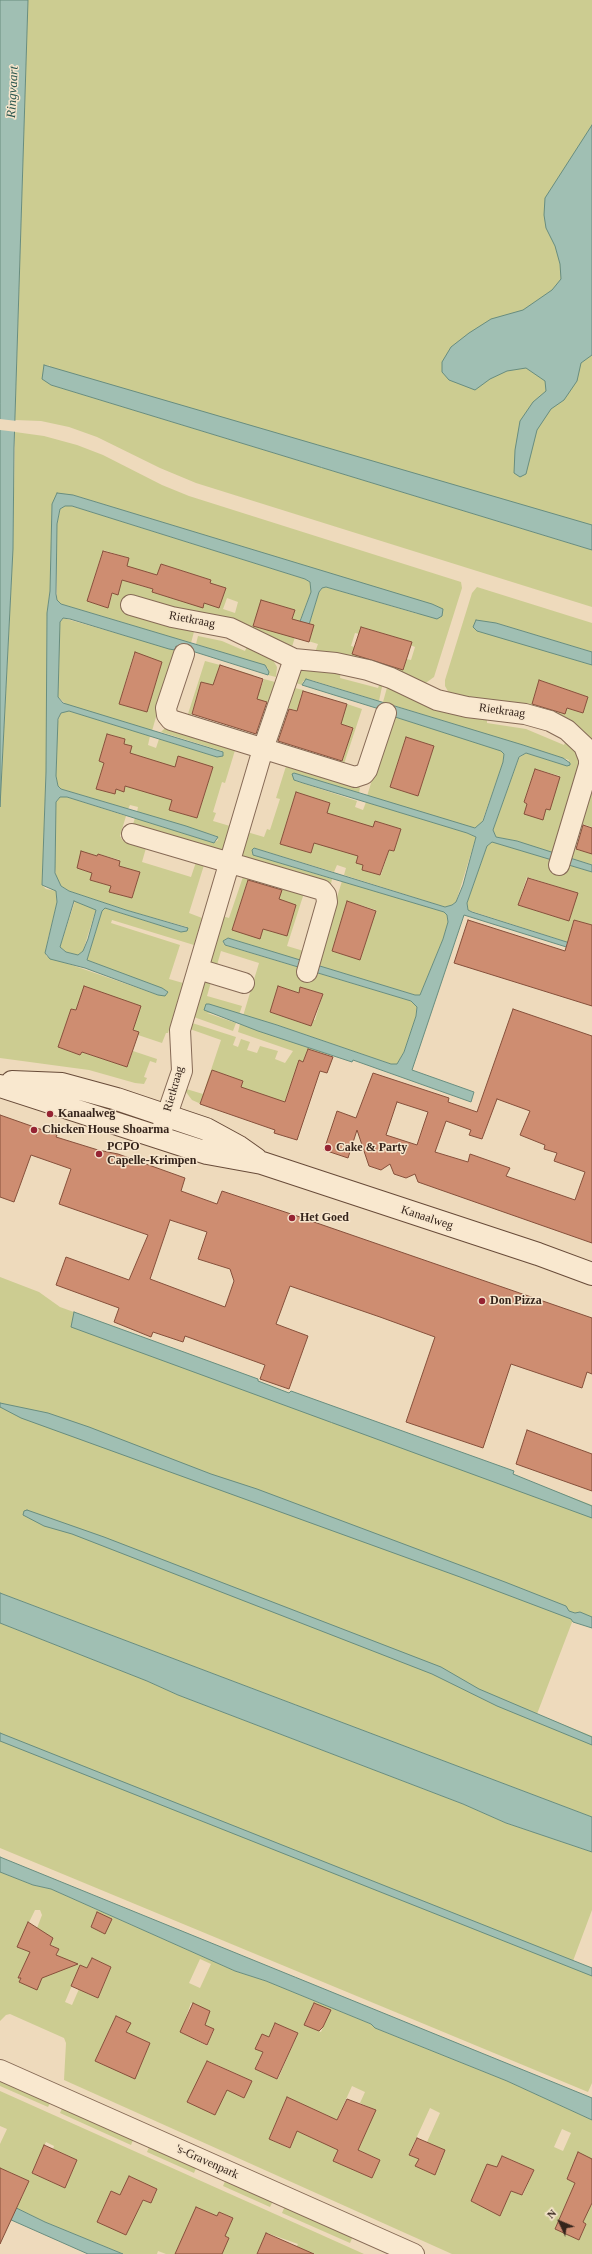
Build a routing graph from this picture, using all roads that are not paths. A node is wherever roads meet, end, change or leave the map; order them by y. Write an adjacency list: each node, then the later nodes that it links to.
1 (131, 605): 3 (street, Rietkraag)
2 (184, 654): 5 (street)
3 (294, 659): 5 (street, Rietkraag); 7 (street, Rietkraag)
4 (386, 714): 5 (street)
5 (264, 749): 8 (street, Rietkraag)
6 (132, 834): 8 (street)
7 (561, 857)
8 (230, 862): 9 (street); 10 (street, Rietkraag)
9 (310, 964)
10 (198, 969): 11 (street); 14 (street, Rietkraag)
11 (244, 983)
12 (0, 1082): 14 (main road, Kanaalweg)
13 (0, 1086): 15 (main road, Kanaalweg)
14 (166, 1116): 15 (street, Rietkraag); 16 (main road, Kanaalweg)
15 (159, 1138): 16 (main road, Kanaalweg)
16 (262, 1163): 17 (main road, Kanaalweg)
17 (592, 1274)
18 (0, 2070): 19 (street, 's-Gravenpark)
19 (414, 2254)

